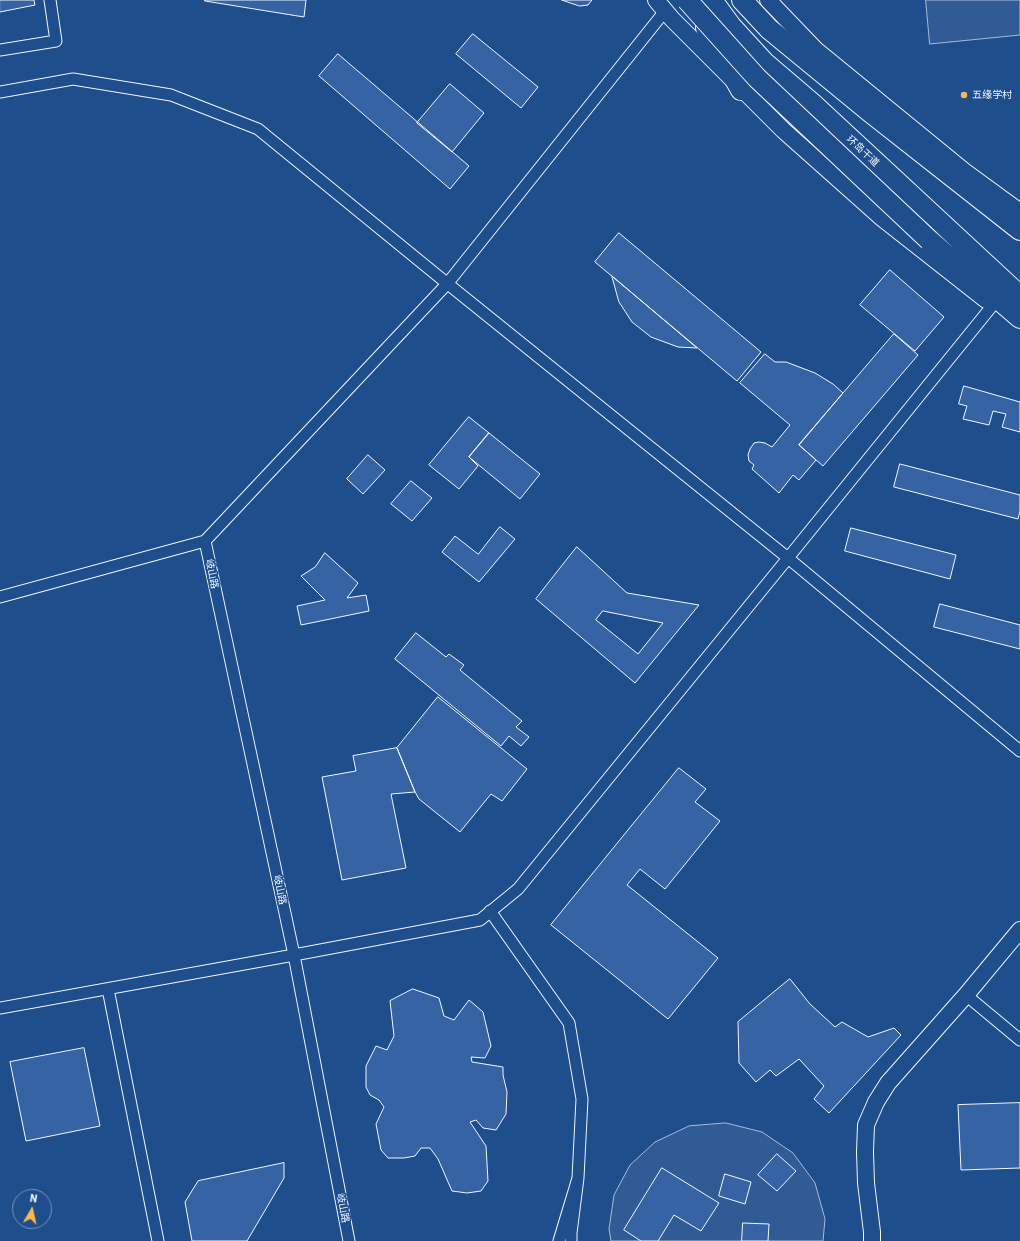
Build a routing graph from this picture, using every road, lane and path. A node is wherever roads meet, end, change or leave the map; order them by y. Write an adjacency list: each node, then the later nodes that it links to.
1 (50, 0): 8 (street)
2 (687, 0): 16 (highway, bridge)
3 (690, 0): 9 (highway)
4 (712, 0): 14 (highway, 环岛干道)
5 (742, 0): 12 (highway)
6 (768, 0): 11 (main road)
7 (661, 5): 9 (main road); 13 (street)
8 (0, 50)
9 (741, 90): 15 (main road)
10 (0, 92): 13 (street)
11 (1020, 212)
12 (1020, 230)
13 (447, 284): 18 (street); 19 (street)
14 (1020, 296)
15 (992, 306): 17 (main road); 19 (street)
16 (1020, 318)
17 (1020, 326)
18 (205, 541): 20 (street); 24 (street, 岐山路)
19 (788, 558): 21 (street); 22 (street)
20 (0, 597)
21 (1020, 751)
22 (490, 911): 24 (street); 29 (street)
23 (1020, 930): 26 (main road)
24 (294, 955): 25 (street); 31 (street, 岐山路)
25 (108, 988): 27 (street); 30 (street)
26 (966, 995): 28 (street); 34 (main road)
27 (0, 1008)
28 (1020, 1040)
29 (578, 1178): 32 (street); 33 (street)
30 (158, 1241)
31 (349, 1241)
32 (559, 1241)
33 (571, 1241)
34 (872, 1241)

